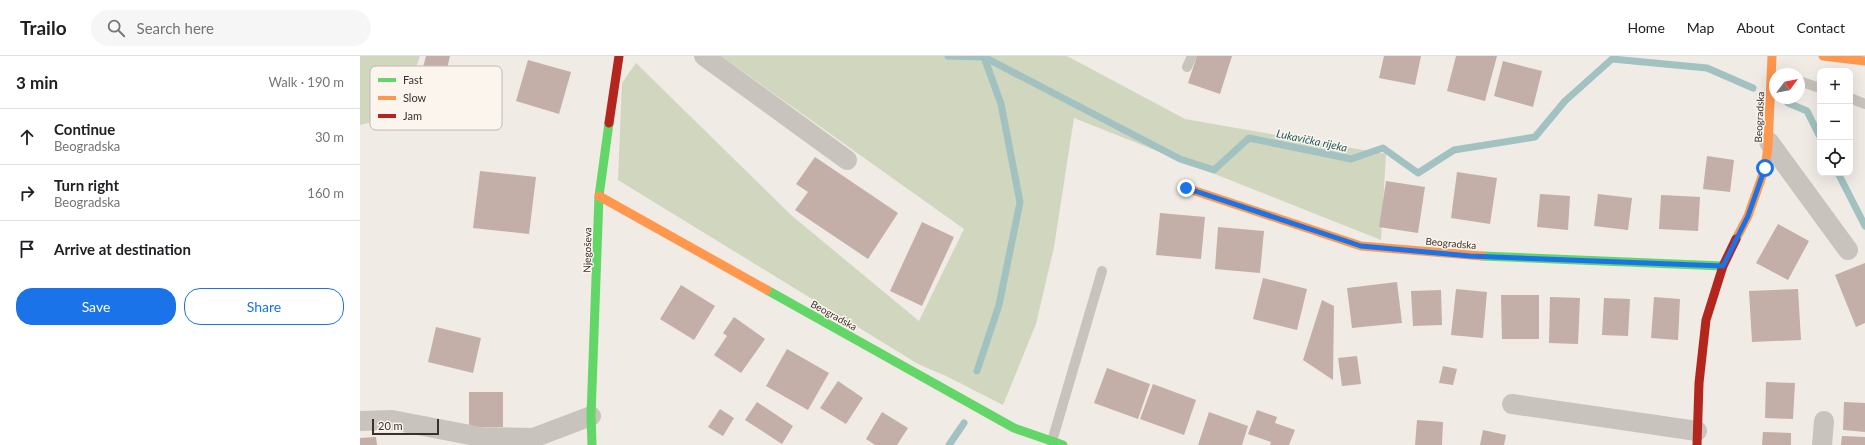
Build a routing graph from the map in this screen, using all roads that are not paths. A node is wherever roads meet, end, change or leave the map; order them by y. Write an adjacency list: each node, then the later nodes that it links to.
1 (619, 56): 17 (street, Njegoševa)
2 (704, 56): 15 (street)
3 (1192, 56): 7 (lane)
4 (1772, 56): 8 (street, Beogradska)
5 (1823, 56): 6 (street)
6 (1865, 61)
7 (1187, 67)
8 (1775, 68)
9 (1805, 82): 10 (lane)
10 (1817, 87)
11 (1853, 99): 13 (lane)
12 (1773, 104): 14 (street, Beogradska)
13 (1865, 104)
14 (1769, 142): 18 (street); 19 (street, Beogradska)
15 (847, 160)
16 (1186, 188): 19 (street, Beogradska)
17 (599, 196): 22 (street, Njegoševa); 26 (street, Beogradska)
18 (1848, 250)
19 (1723, 266): 25 (street, Beogradska)
20 (1102, 272): 26 (lane)
21 (1512, 404): 25 (street)
22 (591, 416): 23 (street); 27 (street, Njegoševa)
23 (360, 421)
24 (1824, 421): 29 (street)
25 (1697, 438)
26 (1052, 441): 28 (street, Beogradska)
27 (592, 445)
28 (1063, 445)
29 (1822, 445)

